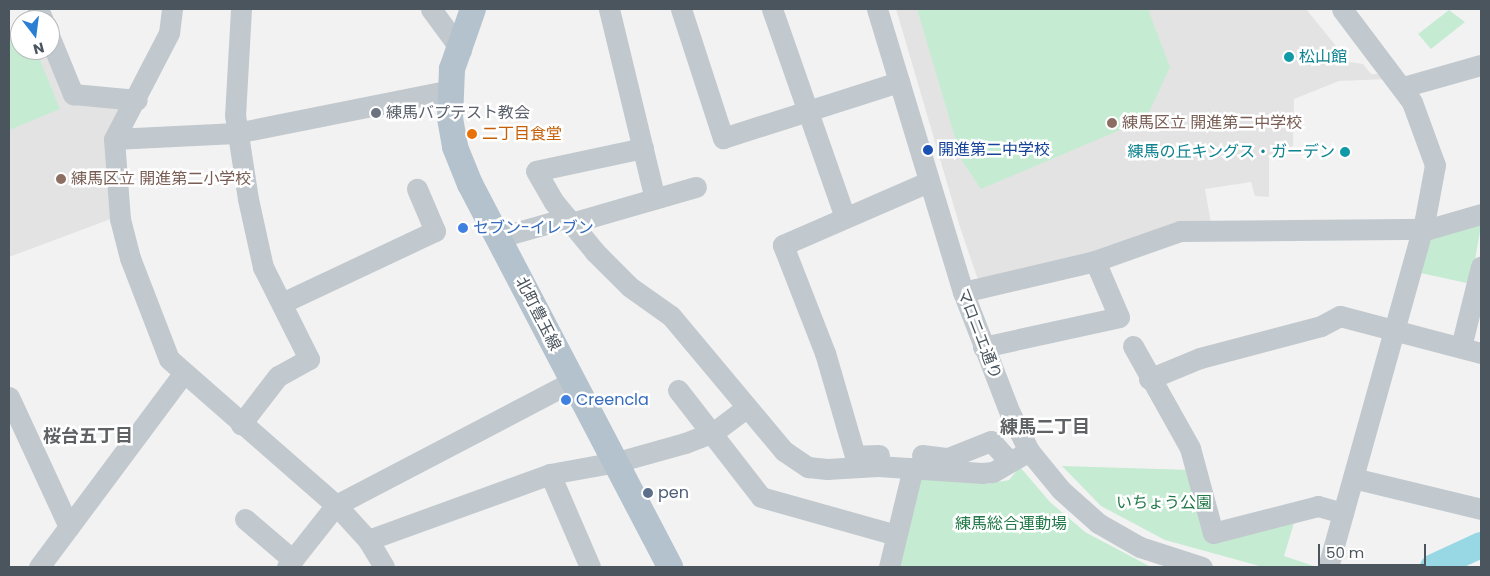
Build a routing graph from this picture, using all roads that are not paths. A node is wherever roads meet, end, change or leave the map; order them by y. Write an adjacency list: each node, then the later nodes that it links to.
1 (172, 9): 16 (street)
2 (241, 9): 18 (street)
3 (431, 9): 10 (street)
4 (473, 9): 10 (main road, 北町豊玉線)
5 (609, 9): 20 (street)
6 (681, 9): 17 (street)
7 (772, 9): 17 (street)
8 (877, 9): 13 (street, マロニエ通り)
9 (1342, 9): 14 (street)
10 (461, 50): 15 (main road, 北町豊玉線)
11 (59, 60): 16 (street)
12 (1481, 65): 14 (street)
13 (899, 82): 17 (street); 21 (street, マロニエ通り)
14 (1403, 87): 28 (street)
15 (451, 90): 18 (street); 29 (main road, 北町豊玉線)
16 (137, 100): 19 (street)
17 (806, 113): 26 (street)
18 (236, 133): 19 (street); 33 (street)
19 (114, 139): 39 (street)
20 (643, 148): 24 (street); 27 (street)
21 (928, 182): 26 (street); 32 (street, マロニエ通り)
22 (696, 187): 24 (street)
23 (417, 189): 33 (street)
24 (655, 199): 27 (street)
25 (1481, 214): 28 (street)
26 (844, 217): 49 (street)
27 (569, 220): 29 (street); 44 (street)
28 (1421, 229): 30 (street); 34 (street)
29 (500, 237): 41 (main road, 北町豊玉線)
30 (1095, 261): 32 (street); 36 (street)
31 (1481, 266): 37 (street)
32 (963, 292): 36 (street, マロニエ通り)
33 (282, 303): 45 (street)
34 (1393, 330): 37 (street); 40 (street); 52 (street)
35 (1133, 346): 40 (street)
36 (983, 347): 47 (street, マロニエ通り)
37 (1461, 347): 38 (street)
38 (1481, 353)
39 (183, 374): 45 (street); 57 (street)
40 (1149, 379): 55 (street)
41 (572, 381): 48 (main road, 北町豊玉線); 53 (street)
42 (678, 390): 46 (street)
43 (9, 396): 57 (street)
44 (746, 407): 46 (street); 50 (street)
45 (241, 424): 53 (street)
46 (714, 432): 48 (street); 58 (street)
47 (1029, 451): 49 (street); 66 (street, マロニエ通り)
48 (617, 462): 51 (street); 64 (main road, 北町豊玉線)
49 (1010, 462): 50 (street)
50 (913, 468): 58 (street)
51 (550, 474): 59 (street); 63 (street)
52 (1353, 478): 54 (street); 55 (street)
53 (336, 505): 59 (street); 60 (street)
54 (1481, 508)
55 (1343, 513): 67 (street)
56 (245, 519): 60 (street)
57 (69, 527): 61 (street)
58 (896, 535): 65 (street)
59 (368, 540): 62 (street)
60 (290, 564)
61 (39, 567)
62 (384, 567)
63 (590, 567)
64 (670, 567)
65 (889, 567)
66 (1202, 567)
67 (1328, 567)

